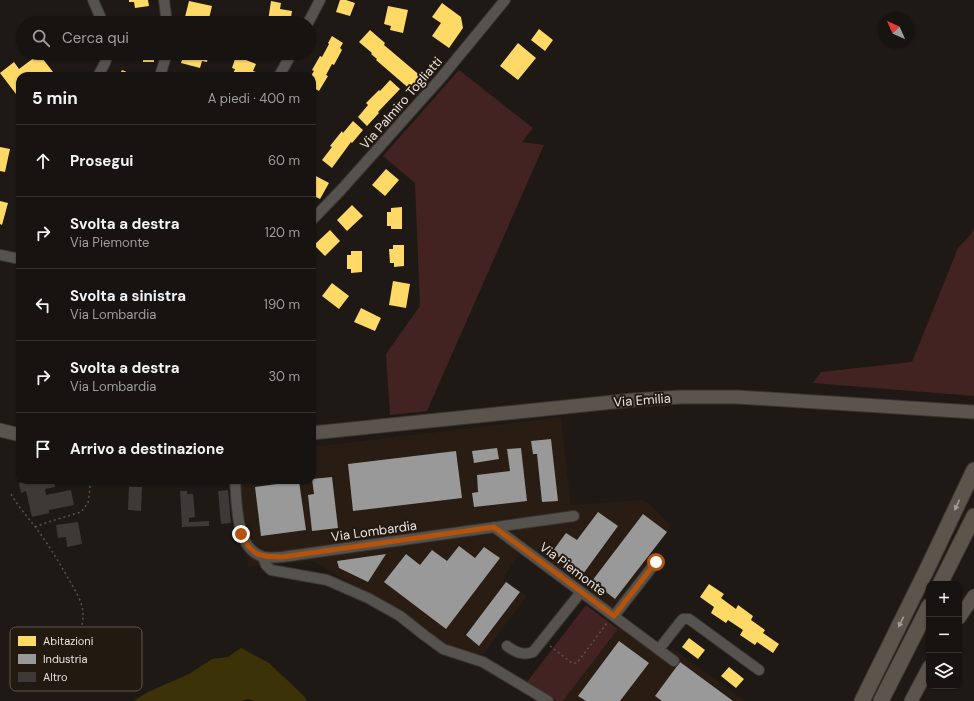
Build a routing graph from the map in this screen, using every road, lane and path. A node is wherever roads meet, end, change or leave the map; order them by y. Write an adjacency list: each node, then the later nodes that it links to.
1 (94, 0): 5 (street)
2 (164, 0): 6 (street)
3 (320, 0): 7 (street)
4 (505, 0): 14 (street, Via Palmiro Togliatti)
5 (100, 16)
6 (166, 16)
7 (312, 16)
8 (106, 60): 11 (street)
9 (165, 60): 12 (street)
10 (288, 60): 13 (street)
11 (100, 72)
12 (161, 72)
13 (281, 72)
14 (316, 216)
15 (0, 255): 16 (street)
16 (16, 258)
17 (971, 412): 20 (main road, Via Emilia)
18 (0, 430): 19 (main road)
19 (16, 433)
20 (316, 433)
21 (974, 470): 45 (highway, one-way to 45)
22 (90, 484): 27 (path)
23 (235, 484): 29 (street)
24 (11, 494): 27 (path)
25 (574, 516): 28 (street, Via Lombardia)
26 (974, 516): 31 (highway)
27 (35, 527): 37 (path)
28 (494, 527): 29 (street, Via Lombardia); 32 (street, Via Piemonte)
29 (263, 557): 44 (street)
30 (656, 562): 35 (street)
31 (942, 581)
32 (581, 592): 35 (street, Via Piemonte); 38 (street)
33 (974, 596): 36 (main road)
34 (926, 612): 46 (highway)
35 (613, 616): 38 (path); 40 (street, Via Piemonte)
36 (960, 617)
37 (80, 627)
38 (543, 641): 39 (street)
39 (507, 646)
40 (659, 649): 41 (street, Via Piemonte); 42 (street)
41 (674, 661)
42 (759, 670)
43 (926, 673): 47 (main road)
44 (548, 701)
45 (862, 701)
46 (881, 701)
47 (911, 701)

